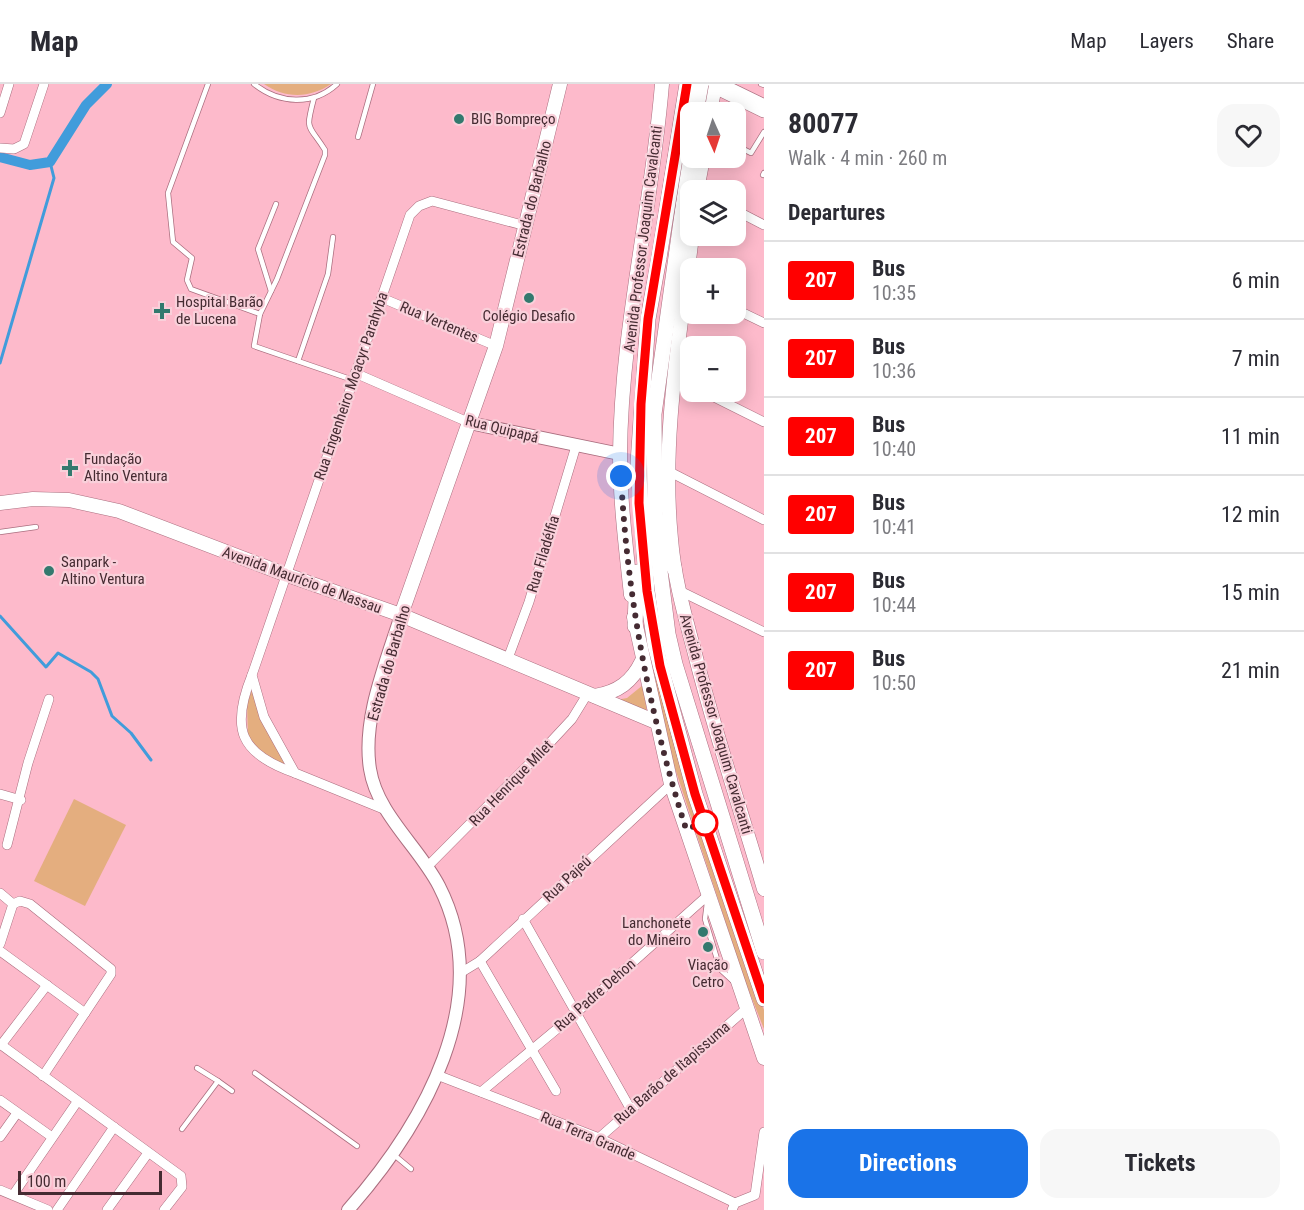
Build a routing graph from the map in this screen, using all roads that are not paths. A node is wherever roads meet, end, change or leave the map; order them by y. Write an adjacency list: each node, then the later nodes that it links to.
1 (9, 84): 17 (street)
2 (44, 84): 21 (street)
3 (208, 84): 31 (lane)
4 (254, 84): 11 (lane)
5 (337, 84): 11 (lane)
6 (373, 84): 20 (lane)
7 (560, 84): 27 (main road, Estrada do Barbalho)
8 (662, 84): 18 (main road, Avenida Professor Joaquim Cavalcanti)
9 (687, 84): 47 (main road, bridge)
10 (714, 84): 12 (lane); 13 (main road, bridge); 14 (main road); 16 (main road)
11 (314, 98): 29 (lane)
12 (764, 101)
13 (702, 102)
14 (711, 102)
15 (680, 103): 18 (main road)
16 (764, 110)
17 (0, 113)
18 (659, 116): 44 (main road, Avenida Professor Joaquim Cavalcanti)
19 (764, 132): 22 (lane)
20 (358, 137)
21 (0, 148)
22 (746, 150)
23 (688, 168): 48 (main road)
24 (276, 204): 29 (lane)
25 (746, 216): 26 (street)
26 (764, 225)
27 (526, 226): 30 (street, Rua Engenheiro Moacyr Parahyba); 35 (main road, Estrada do Barbalho)
28 (333, 237): 36 (lane)
29 (272, 291): 31 (lane)
30 (382, 298): 35 (street, Rua Vertentes); 38 (street, Rua Engenheiro Moacyr Parahyba)
31 (260, 314): 36 (lane)
32 (746, 314): 33 (street)
33 (764, 323)
34 (682, 324): 37 (main road, Avenida Professor Joaquim Cavalcanti)
35 (496, 346): 42 (main road, Estrada do Barbalho)
36 (298, 361): 38 (lane)
37 (674, 376): 39 (street); 45 (main road, Avenida Professor Joaquim Cavalcanti)
38 (354, 377): 42 (street, Rua Quipapá); 53 (street, Rua Engenheiro Moacyr Parahyba)
39 (680, 379)
40 (724, 402): 41 (street)
41 (764, 422)
42 (470, 423): 43 (street, Rua Quipapá); 55 (main road, Estrada do Barbalho)
43 (576, 446): 44 (street, Rua Quipapá); 58 (street, Rua Filadélfia)
44 (620, 454): 56 (main road, Avenida Professor Joaquim Cavalcanti)
45 (668, 471): 49 (street); 52 (main road, Avenida Professor Joaquim Cavalcanti)
46 (0, 503): 53 (main road, Avenida Maurício de Nassau)
47 (639, 503): 56 (main road); 82 (main road)
48 (655, 510): 52 (main road); 78 (main road, Avenida Professor Joaquim Cavalcanti)
49 (764, 520)
50 (36, 527): 51 (lane)
51 (0, 532)
52 (674, 568): 54 (main road, Avenida Professor Joaquim Cavalcanti)
53 (286, 575): 55 (main road, Avenida Maurício de Nassau); 60 (street, Rua Engenheiro Moacyr Parahyba)
54 (678, 590): 57 (street); 71 (main road, Avenida Professor Joaquim Cavalcanti)
55 (401, 615): 58 (main road, Avenida Maurício de Nassau); 68 (street, Estrada do Barbalho)
56 (635, 626): 59 (main road, Avenida Professor Joaquim Cavalcanti)
57 (764, 632)
58 (507, 661): 61 (main road, Avenida Maurício de Nassau)
59 (642, 661): 61 (main road); 63 (main road, Avenida Professor Joaquim Cavalcanti)
60 (252, 675): 64 (street); 64 (street, Rua Engenheiro Moacyr Parahyba)
61 (592, 694): 63 (main road, Avenida Maurício de Nassau); 70 (street, Rua Henrique Milet)
62 (49, 699): 67 (street)
63 (656, 722): 65 (main road, Avenida Professor Joaquim Cavalcanti)
64 (295, 773): 68 (street, Rua Engenheiro Moacyr Parahyba)
65 (671, 784): 73 (main road, Avenida Professor Joaquim Cavalcanti); 75 (street, Rua Pajeú)
66 (0, 794): 67 (street)
67 (21, 800): 69 (street)
68 (387, 810): 70 (street, Estrada do Barbalho)
69 (8, 845)
70 (427, 867): 80 (street, Estrada do Barbalho)
71 (764, 890)
72 (0, 893): 74 (street)
73 (707, 897): 83 (main road, Avenida Professor Joaquim Cavalcanti); 85 (street, Rua Padre Dehon)
74 (13, 904): 76 (street); 84 (street)
75 (523, 919): 79 (street, Rua Pajeú); 85 (street)
76 (0, 944)
77 (0, 951): 81 (street)
78 (764, 952)
79 (480, 961): 80 (street, Rua Pajeú); 87 (street)
80 (462, 972): 91 (street, Estrada do Barbalho)
81 (46, 985): 84 (street); 86 (street)
82 (764, 999)
83 (746, 1009): 88 (main road, Avenida Professor Joaquim Cavalcanti); 99 (street, Rua Barão de Itapissuma)
84 (85, 1013): 92 (street)
85 (575, 1014): 87 (street, Rua Padre Dehon); 99 (street)
86 (1, 1044): 92 (street)
87 (531, 1050): 95 (street); 96 (street, Rua Padre Dehon)
88 (764, 1058)
89 (197, 1068): 93 (lane)
90 (255, 1073): 107 (lane)
91 (437, 1075): 96 (street, Rua Terra Grande); 109 (street, Estrada do Barbalho)
92 (43, 1076): 98 (street)
93 (218, 1081): 94 (lane); 102 (lane)
94 (232, 1091)
95 (556, 1091)
96 (481, 1092): 106 (street, Rua Terra Grande)
97 (0, 1100): 100 (street)
98 (77, 1102): 101 (street); 105 (street)
99 (630, 1108): 106 (street, Rua Barão de Itapissuma)
100 (17, 1113): 104 (street); 105 (street)
101 (114, 1127): 108 (street); 117 (street)
102 (182, 1129)
103 (764, 1132): 112 (street)
104 (0, 1137)
105 (52, 1137): 113 (street)
106 (599, 1138): 114 (street, Rua Terra Grande)
107 (357, 1146)
108 (148, 1153): 115 (street); 118 (street)
109 (393, 1154): 110 (lane); 119 (street, Estrada do Barbalho)
110 (411, 1169)
111 (0, 1190): 113 (street)
112 (759, 1194): 114 (street)
113 (13, 1196): 116 (street)
114 (734, 1206)
115 (169, 1208)
116 (48, 1210)
117 (57, 1210)
118 (107, 1210)
119 (348, 1210)

